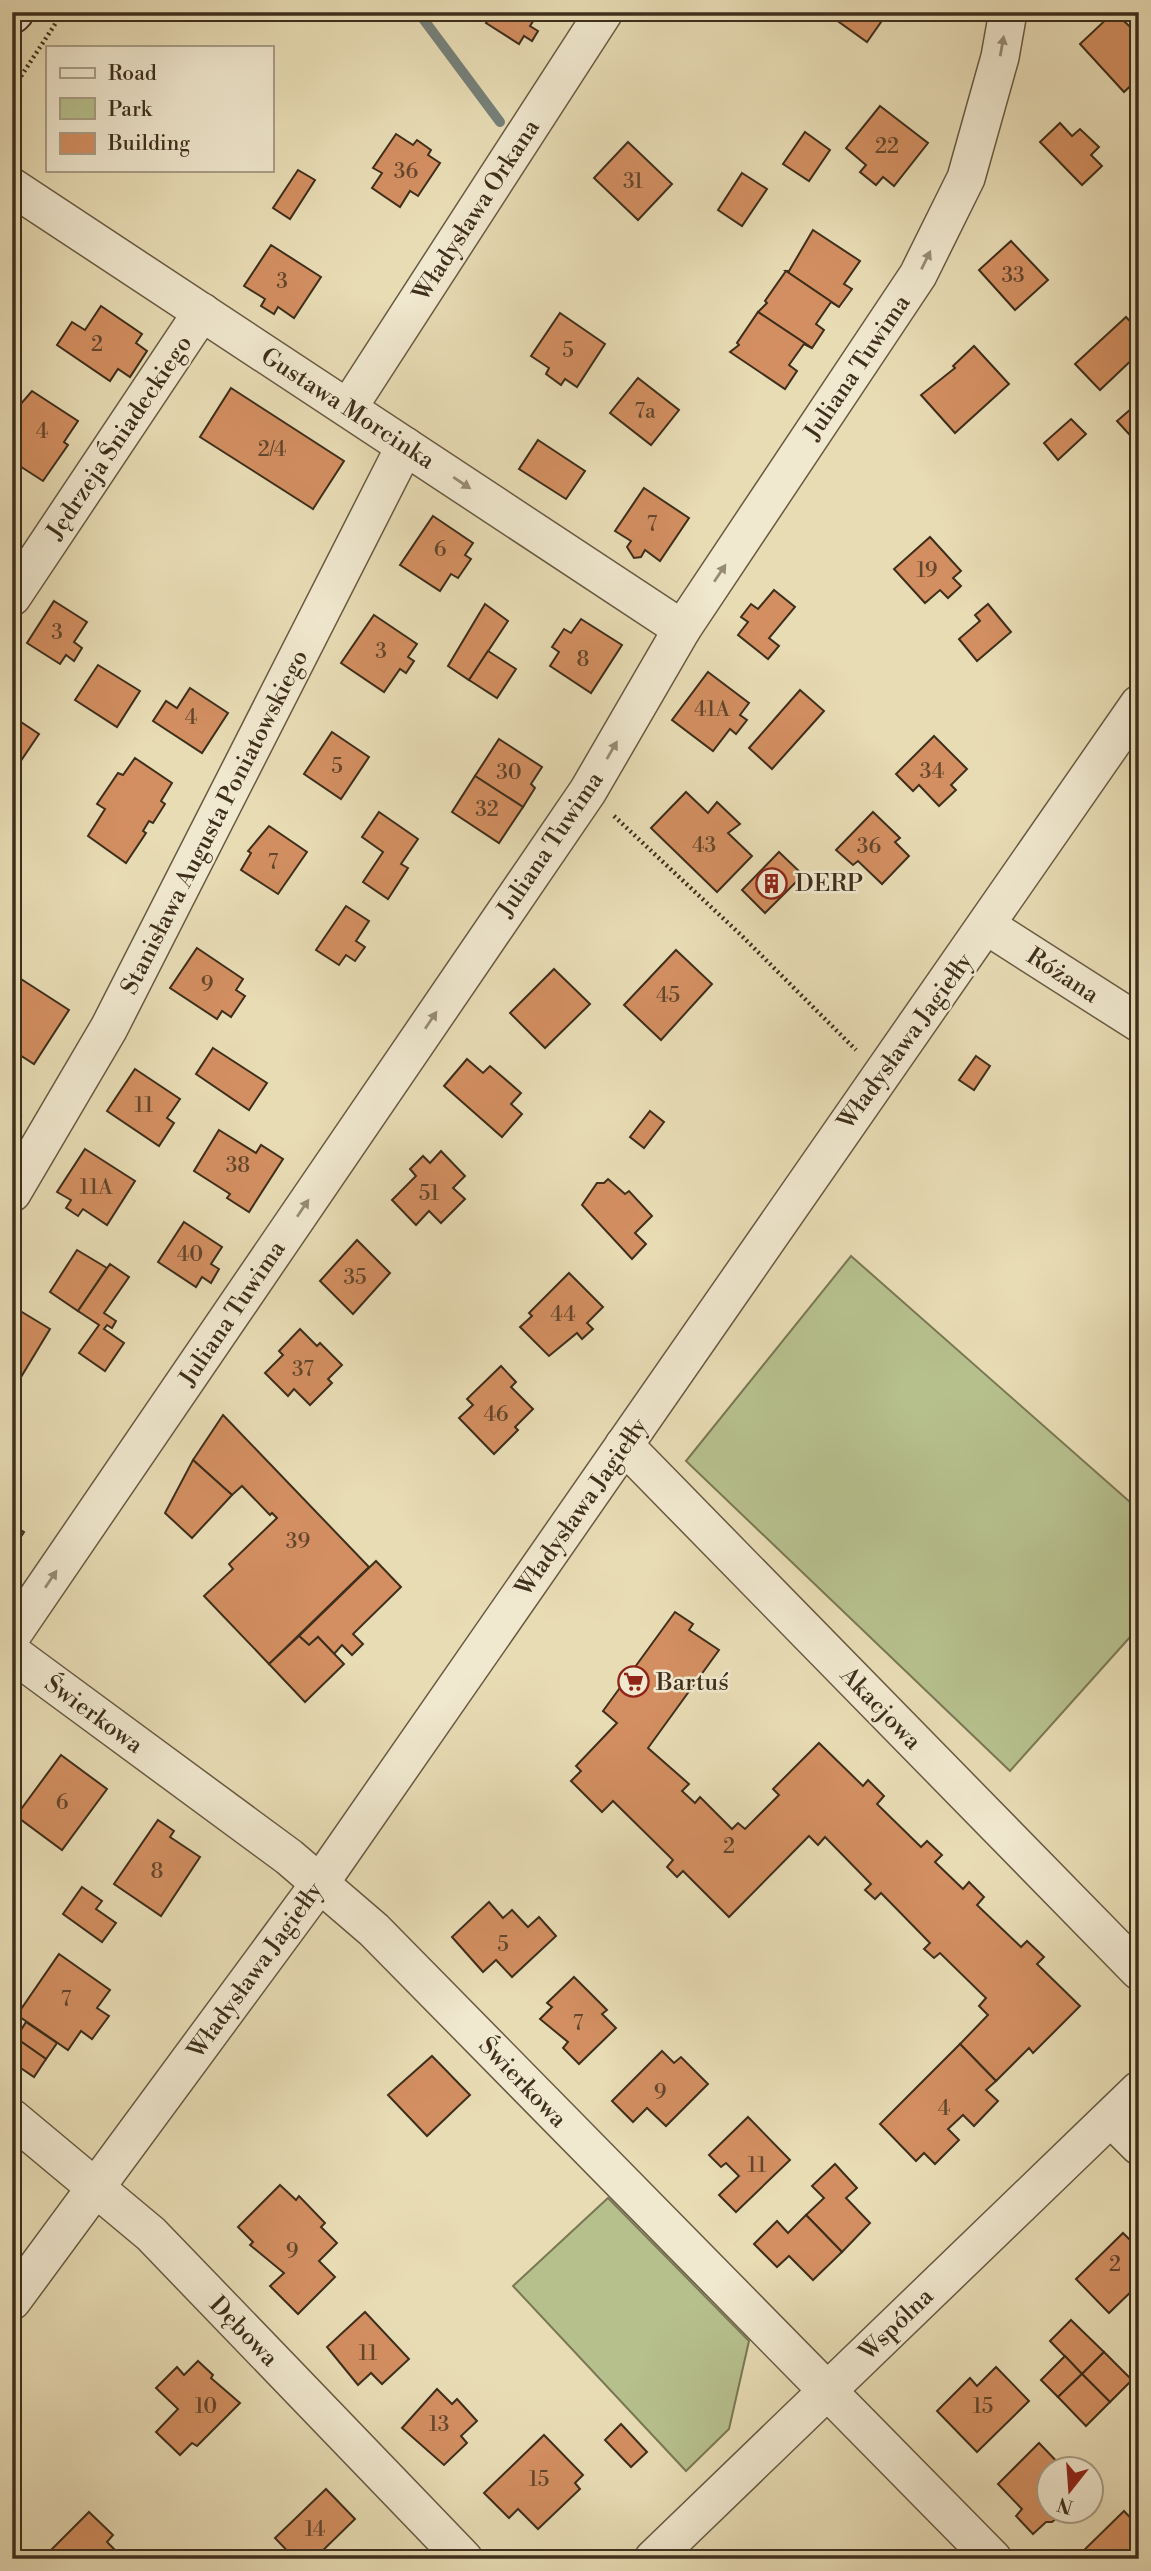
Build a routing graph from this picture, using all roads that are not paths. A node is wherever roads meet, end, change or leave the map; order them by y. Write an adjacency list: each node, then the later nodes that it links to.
1 (604, 12): 5 (street, Władysława Orkana)
2 (1008, 12): 8 (street, Juliana Tuwima, one-way to 2)
3 (12, 187): 4 (street, Gustawa Morcinka)
4 (202, 312): 5 (street, Gustawa Morcinka); 7 (street, Jędrzeja Śniadeckiego)
5 (348, 408): 6 (street, Gustawa Morcinka)
6 (405, 446): 8 (street, Gustawa Morcinka, one-way to 8); 12 (street, Stanisława Augusta Poniatowskiego)
7 (12, 597)
8 (682, 629): 14 (street, Juliana Tuwima, one-way to 8)
9 (1139, 704): 10 (street, Władysława Jagiełły)
10 (988, 926): 11 (street, Różana); 13 (street, Władysława Jagiełły)
11 (1139, 1023)
12 (12, 1193)
13 (624, 1445): 16 (street, Władysława Jagiełły); 17 (street, Akacjowa)
14 (12, 1635)
15 (12, 1653): 16 (street, Świerkowa)
16 (320, 1883): 22 (street, Władysława Jagiełły); 24 (street, Świerkowa)
17 (1139, 1971)
18 (1139, 2090): 20 (street, Wspólna)
19 (12, 2118): 22 (street, Dębowa)
20 (1112, 2119): 21 (street); 24 (street, Wspólna)
21 (1139, 2146)
22 (96, 2186): 23 (street, Władysława Jagiełły); 25 (street, Dębowa)
23 (12, 2301)
24 (826, 2391): 26 (street, Wspólna); 27 (street, Świerkowa)
25 (464, 2559)
26 (653, 2559)
27 (993, 2559)

